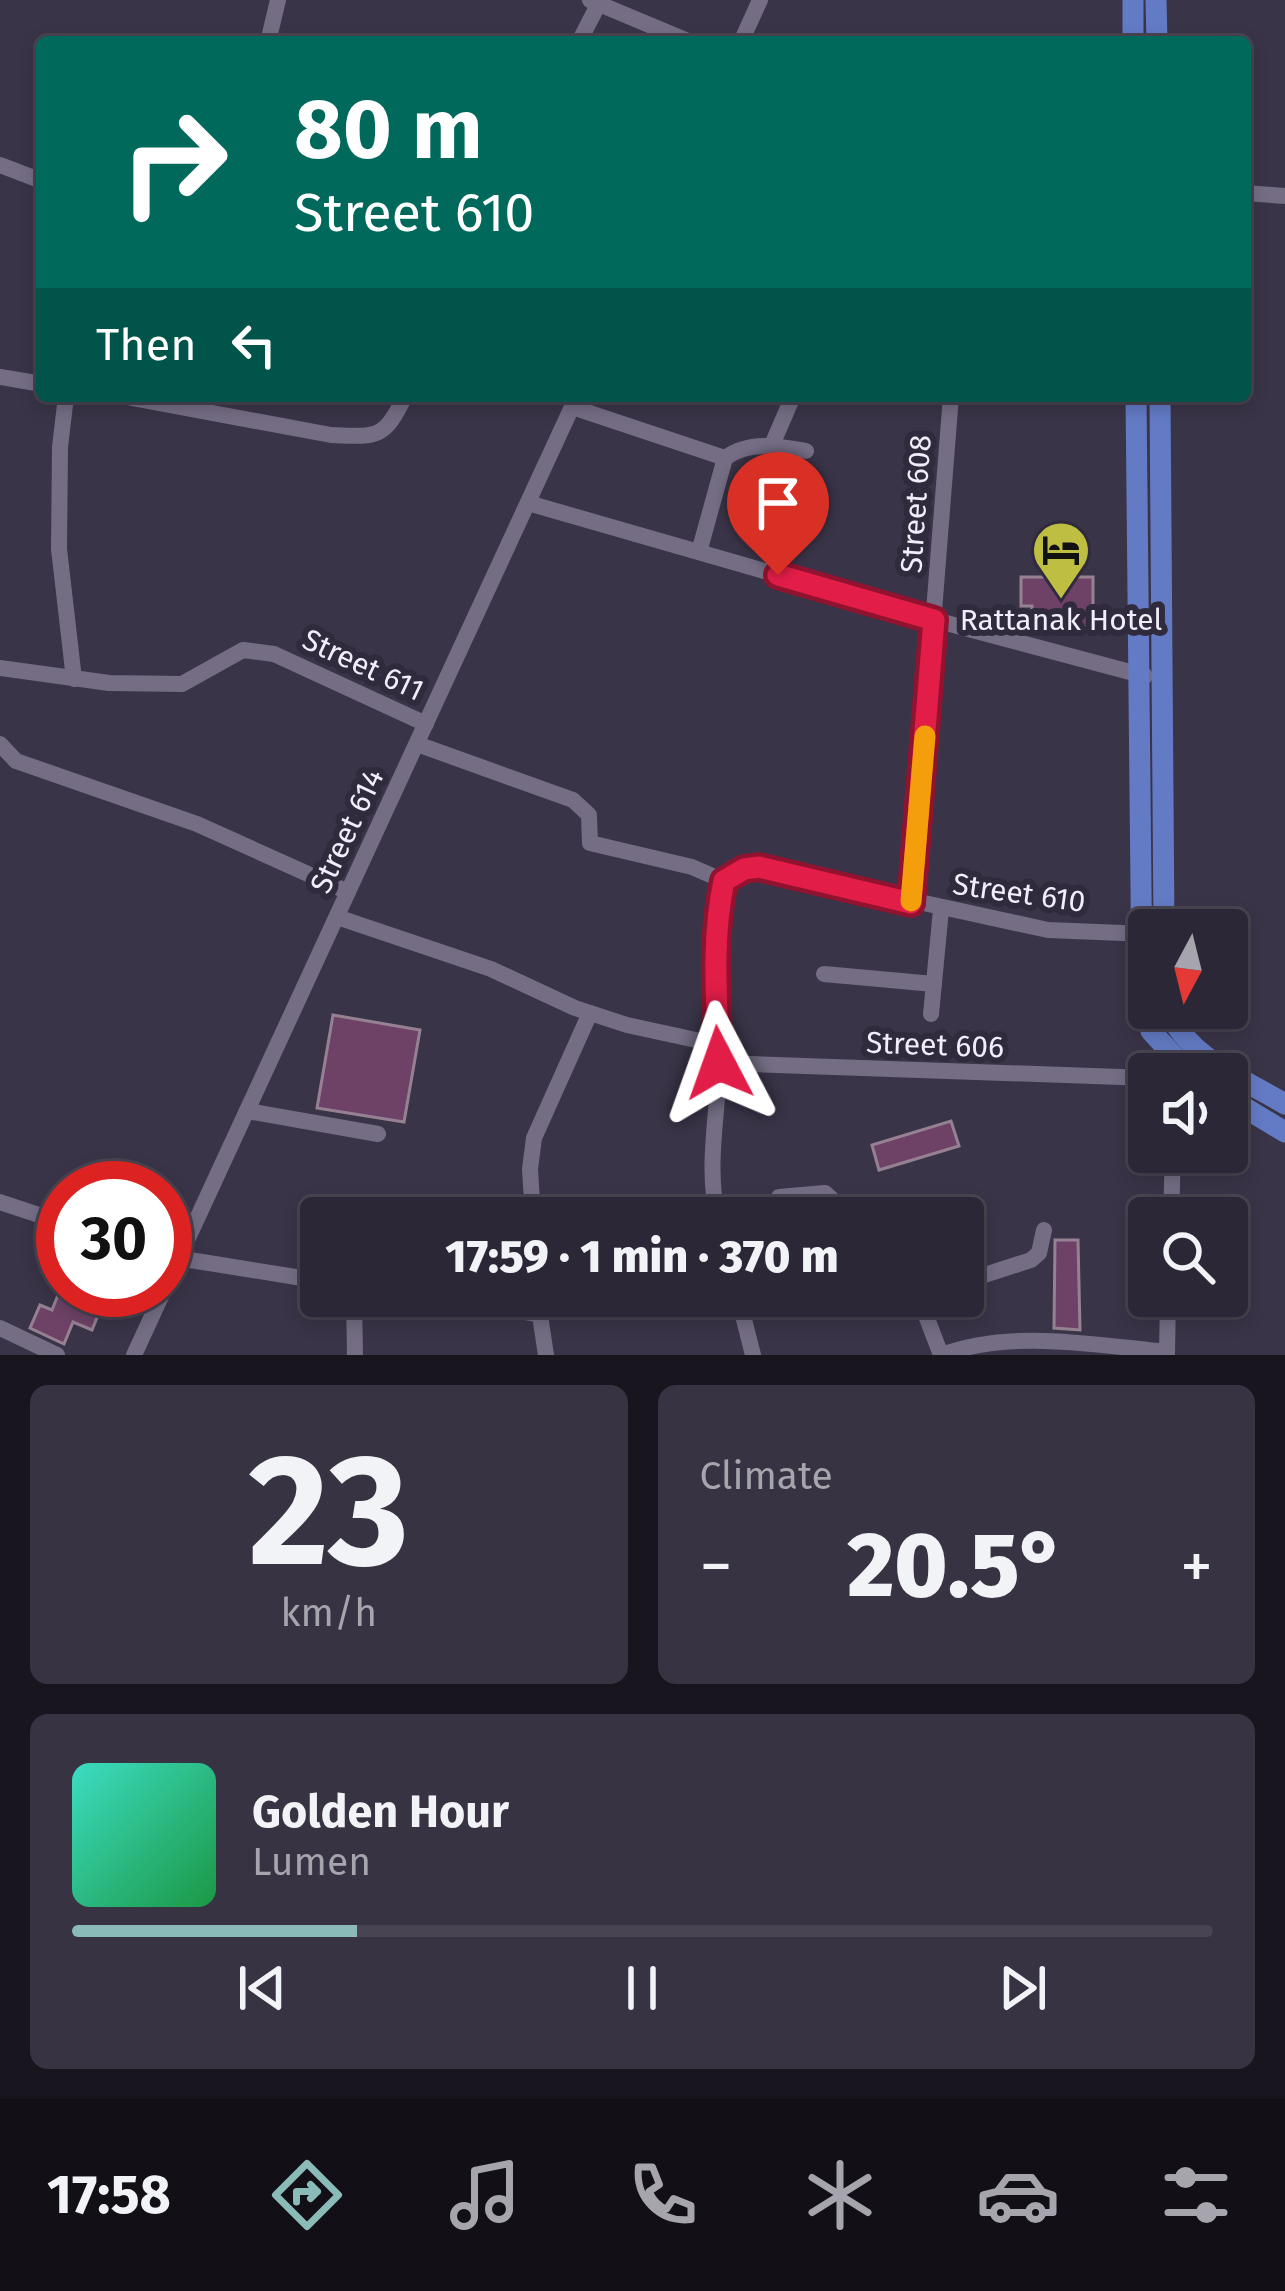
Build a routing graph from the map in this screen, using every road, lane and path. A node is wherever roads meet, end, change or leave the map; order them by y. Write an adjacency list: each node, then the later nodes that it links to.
1 (278, 0): 6 (street)
2 (760, 0): 9 (street)
3 (1133, 0): 10 (main road)
4 (1156, 0): 11 (main road)
5 (594, 1): 7 (street); 8 (street)
6 (269, 36)
7 (581, 36)
8 (677, 36)
9 (744, 36)
10 (1133, 36)
11 (1156, 36)
12 (0, 165): 13 (street)
13 (36, 179)
14 (1251, 193): 15 (street)
15 (1285, 196)
16 (0, 377): 17 (street)
17 (36, 383)
18 (66, 402): 34 (street)
19 (153, 402): 20 (street)
20 (402, 402)
21 (575, 402): 28 (street); 29 (street, Street 614)
22 (790, 402): 26 (street)
23 (950, 402): 31 (street, Street 608)
24 (1136, 402): 33 (main road)
25 (1160, 402): 35 (main road)
26 (772, 445): 27 (street); 28 (street)
27 (806, 451)
28 (725, 458): 30 (street)
29 (528, 503): 30 (street); 36 (street, Street 614)
30 (699, 552): 31 (street)
31 (934, 620): 33 (street); 41 (street, Street 608)
32 (0, 668): 34 (street, Street 611)
33 (1138, 674): 35 (street); 42 (main road)
34 (74, 679): 36 (street, Street 611)
35 (1162, 679): 43 (main road)
36 (426, 724): 38 (street, Street 614)
37 (0, 744): 40 (street)
38 (416, 744): 39 (street); 40 (street, Street 614)
39 (724, 881): 41 (street, Street 610); 55 (street)
40 (348, 892): 45 (street, Street 614)
41 (911, 903): 44 (street, Street 610)
42 (1144, 909)
43 (1164, 909)
44 (941, 910): 46 (street, Street 610); 48 (street)
45 (337, 917): 49 (street, Street 606); 60 (street, Street 614)
46 (1128, 933)
47 (824, 974): 48 (street)
48 (934, 984): 50 (street)
49 (590, 1013): 55 (street, Street 606); 63 (street)
50 (931, 1014)
51 (1150, 1029): 53 (main road)
52 (1180, 1029): 54 (main road)
53 (1170, 1053)
54 (1204, 1053)
55 (719, 1054): 56 (street, Street 606); 64 (street)
56 (1128, 1077)
57 (1248, 1082): 58 (main road)
58 (1285, 1105)
59 (1248, 1109): 61 (main road)
60 (247, 1112): 62 (street); 69 (street, Street 614)
61 (1285, 1132)
62 (377, 1134)
63 (532, 1197)
64 (716, 1197)
65 (779, 1197): 66 (street)
66 (829, 1197)
67 (0, 1202): 68 (street)
68 (36, 1213)
69 (192, 1218)
70 (1044, 1230): 72 (street)
71 (192, 1261): 73 (street)
72 (984, 1275)
73 (300, 1278)
74 (152, 1317): 83 (street, Street 614)
75 (354, 1317): 84 (street)
76 (539, 1317): 85 (street)
77 (743, 1317): 86 (street)
78 (924, 1317): 87 (street)
79 (1168, 1317): 81 (street)
80 (0, 1328): 82 (street)
81 (1167, 1353): 87 (street)
82 (57, 1355)
83 (134, 1355)
84 (355, 1355)
85 (546, 1355)
86 (753, 1355)
87 (942, 1355)

